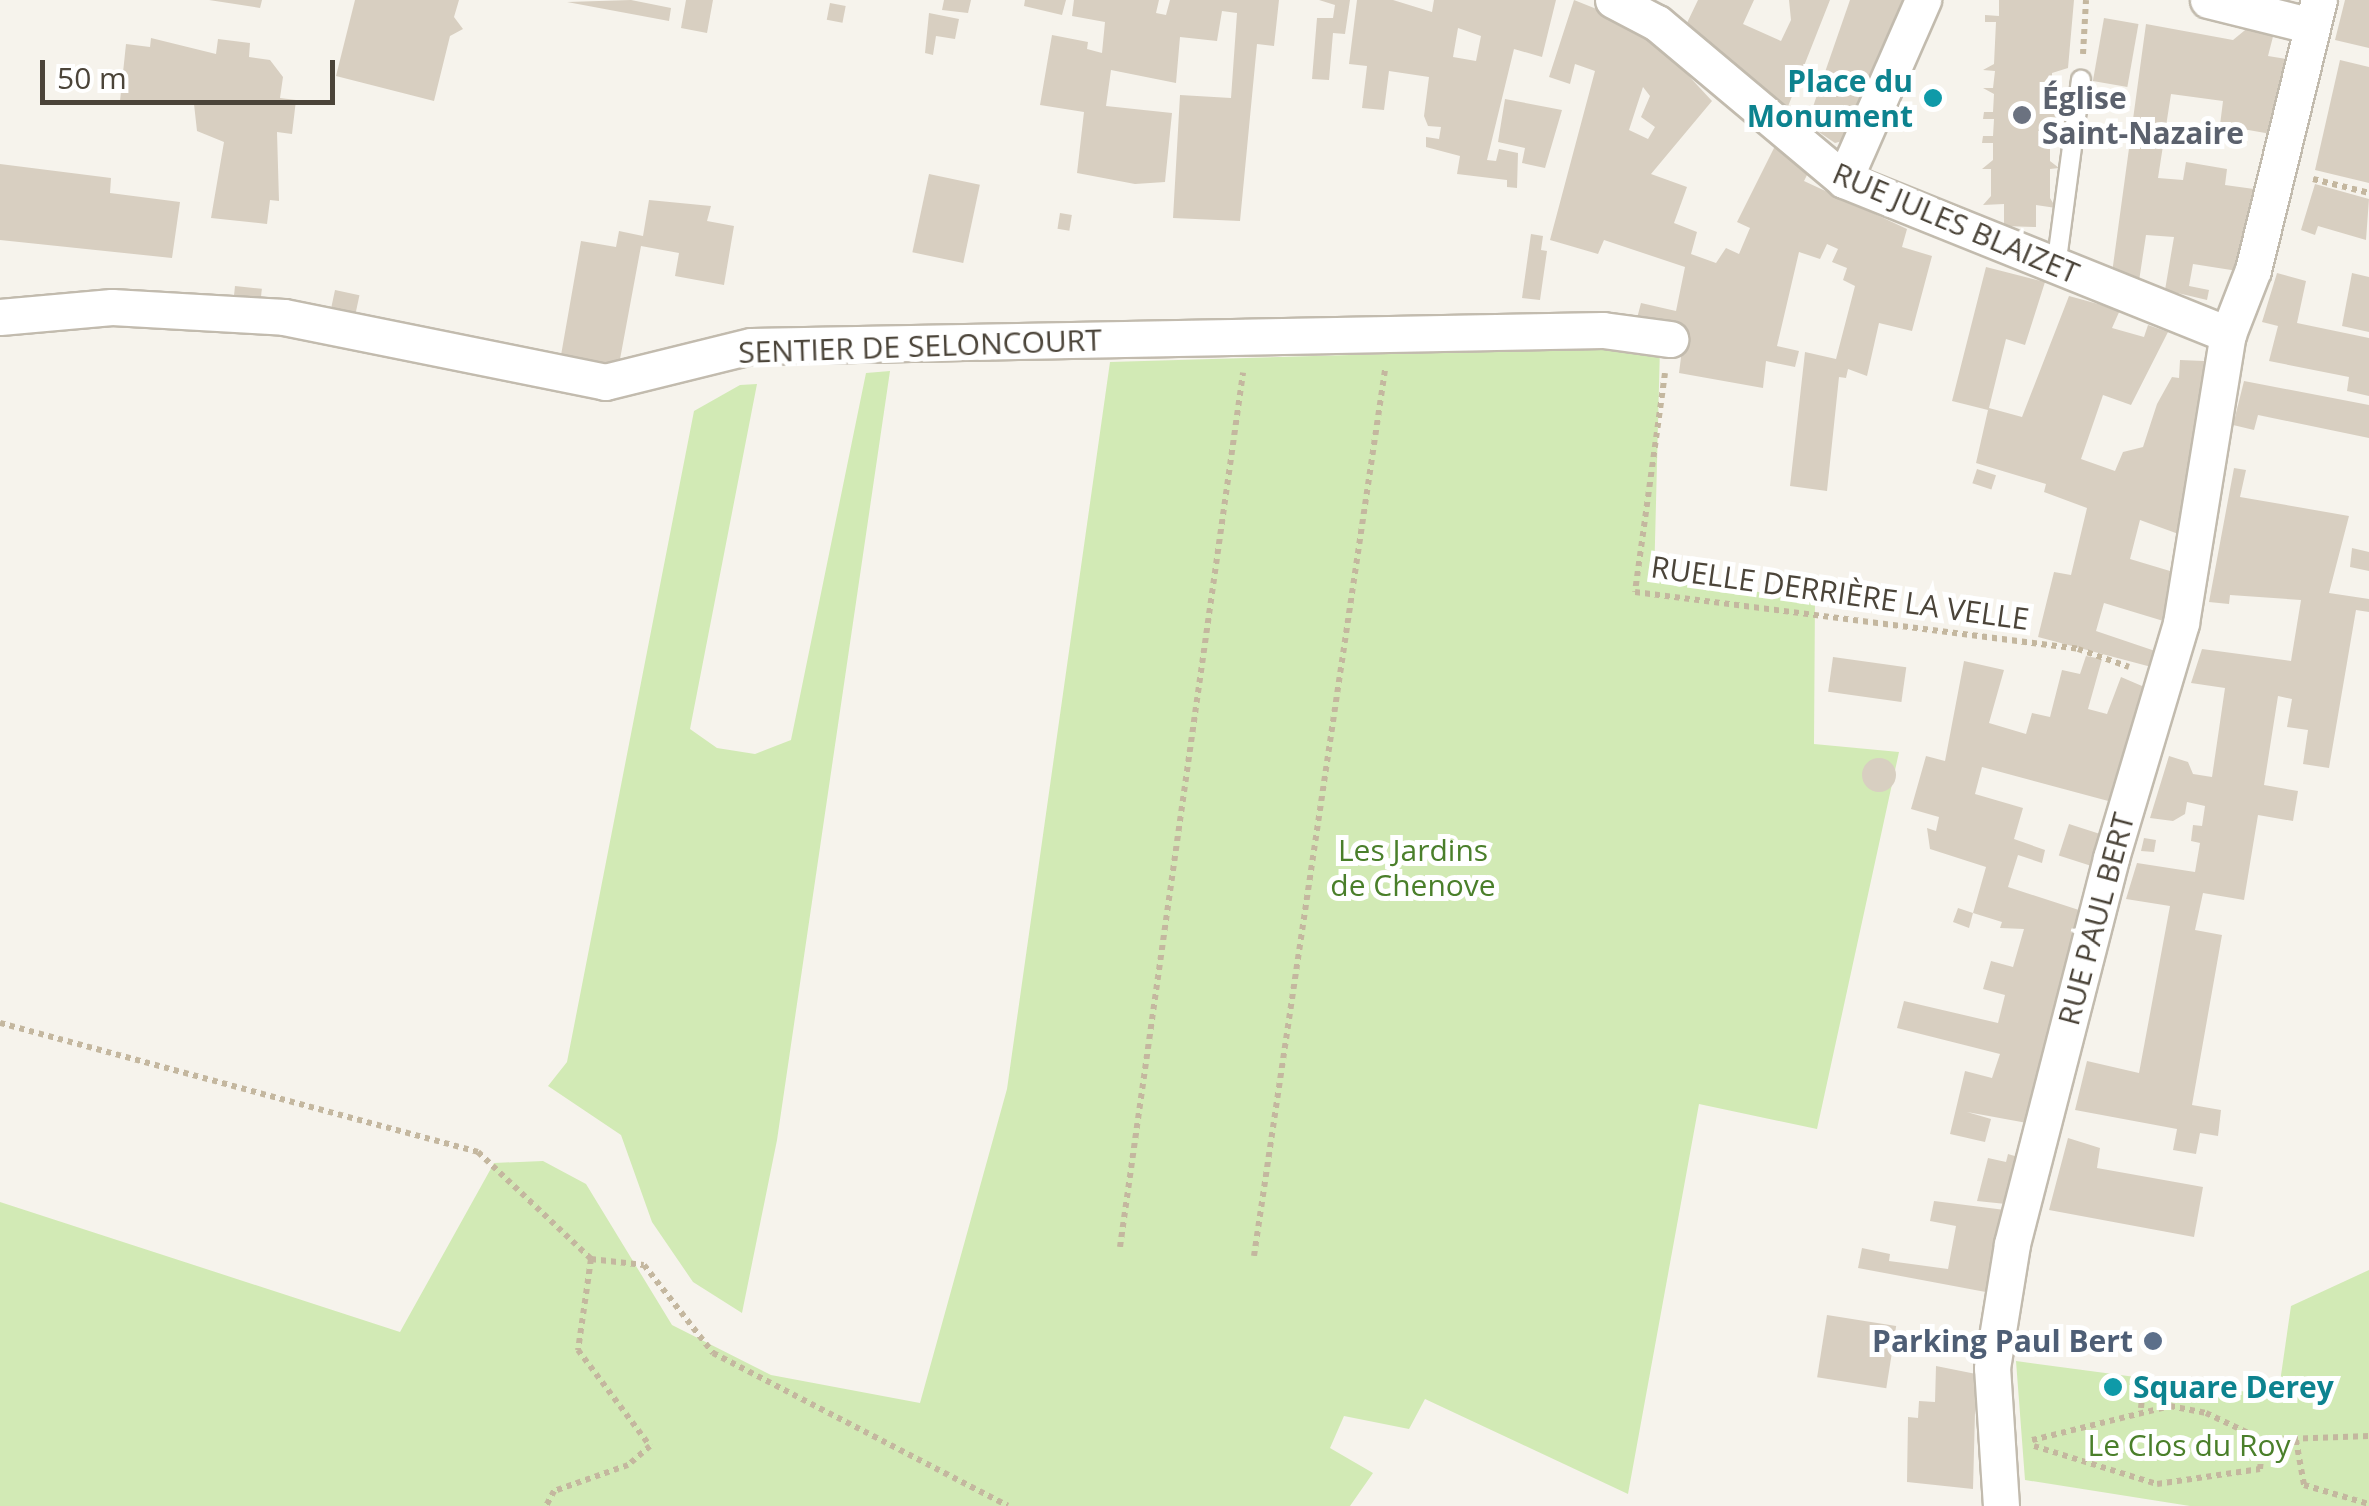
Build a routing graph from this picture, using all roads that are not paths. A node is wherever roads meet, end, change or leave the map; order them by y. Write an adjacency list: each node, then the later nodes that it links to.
1 (1613, 0): 6 (street, RUE JULES BLAIZET)
2 (1923, 0): 6 (street)
3 (2208, 0): 4 (street)
4 (2316, 13): 9 (street, RUE PAUL BERT)
5 (2081, 80): 7 (lane)
6 (1844, 180): 7 (street, RUE JULES BLAIZET)
7 (2056, 267): 9 (street, RUE JULES BLAIZET)
8 (0, 317): 10 (street, SENTIER DE SELONCOURT)
9 (2228, 334): 11 (street, RUE PAUL BERT)
10 (1670, 339)
11 (2001, 1506)

